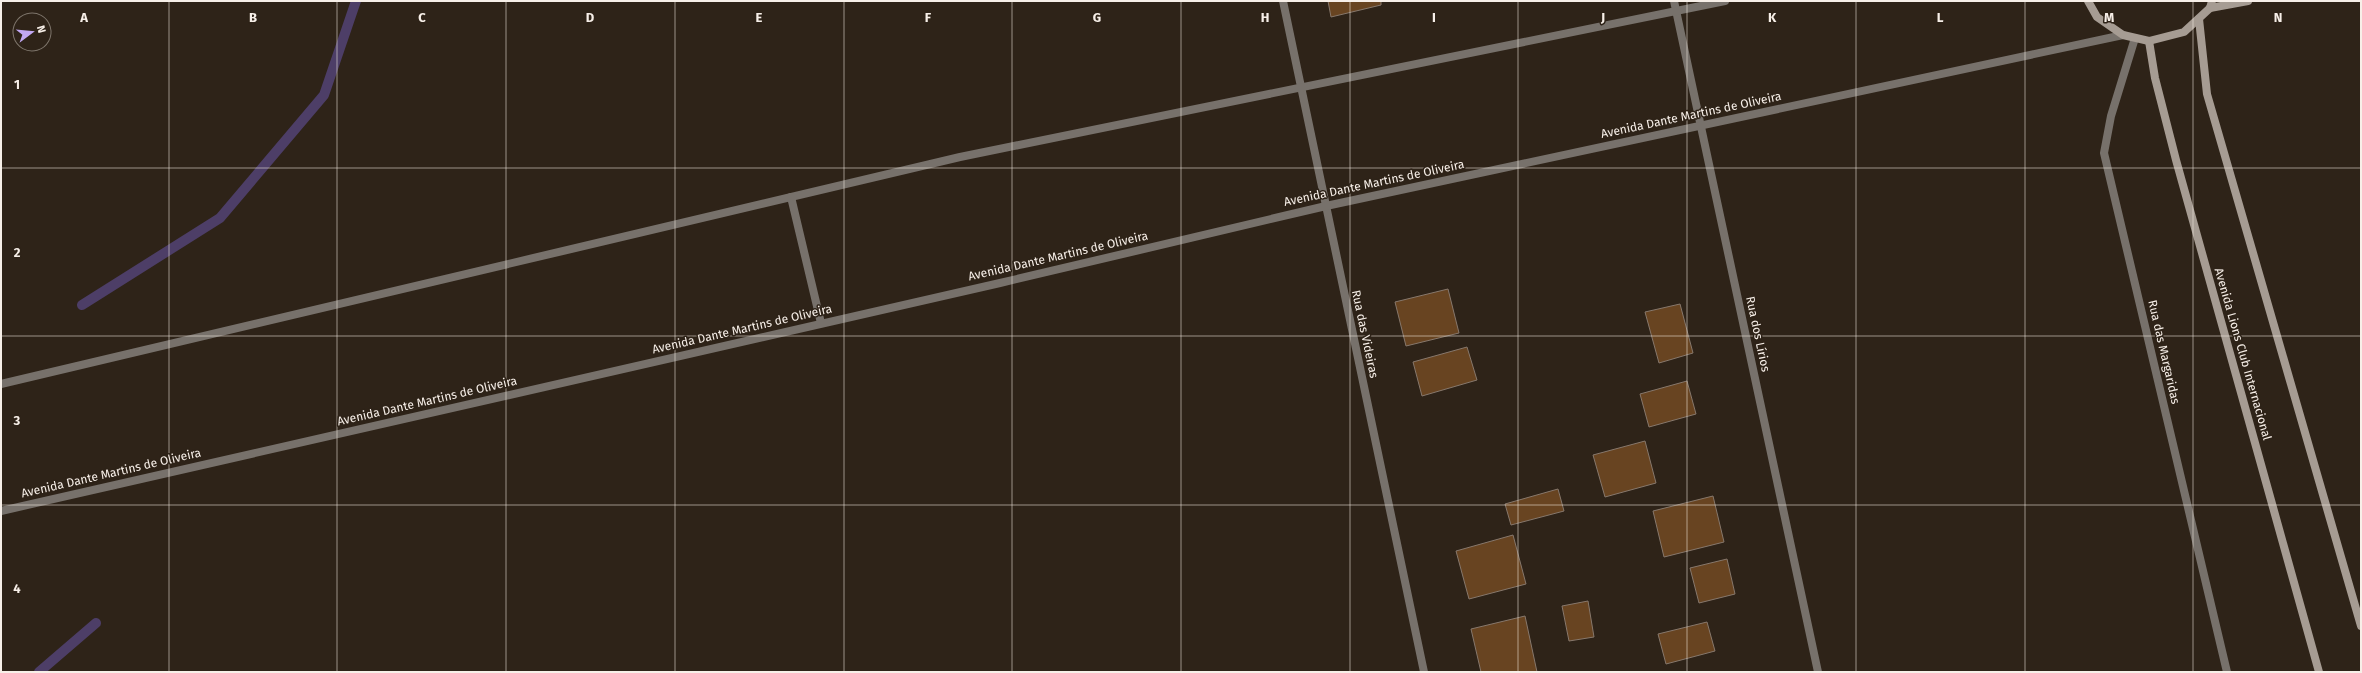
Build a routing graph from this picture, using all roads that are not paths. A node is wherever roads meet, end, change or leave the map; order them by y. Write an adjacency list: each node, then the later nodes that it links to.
1 (1282, 1): 12 (street, Rua das Videiras)
2 (1674, 1): 7 (street, Rua dos Lírios)
3 (1725, 1): 7 (street)
4 (2088, 1): 9 (street)
5 (2248, 1): 6 (street)
6 (2211, 5): 8 (street)
7 (1676, 11): 12 (street); 13 (street, Rua dos Lírios)
8 (2198, 19): 11 (street); 19 (street)
9 (2123, 36): 10 (street); 13 (street, Avenida Dante Martins de Oliveira)
10 (2135, 38): 11 (street); 22 (street, Rua das Margaridas)
11 (2149, 41): 23 (street, Avenida Lions Club Internacional)
12 (1301, 88): 14 (street); 15 (street, Rua das Videiras)
13 (1701, 125): 15 (street, Avenida Dante Martins de Oliveira); 21 (street, Rua dos Lírios)
14 (791, 197): 16 (street); 17 (street)
15 (1326, 206): 16 (street, Avenida Dante Martins de Oliveira); 20 (street, Rua das Videiras)
16 (822, 323): 18 (street, Avenida Dante Martins de Oliveira)
17 (1, 384)
18 (1, 511)
19 (2361, 626)
20 (1424, 672)
21 (1818, 672)
22 (2227, 672)
23 (2319, 672)

